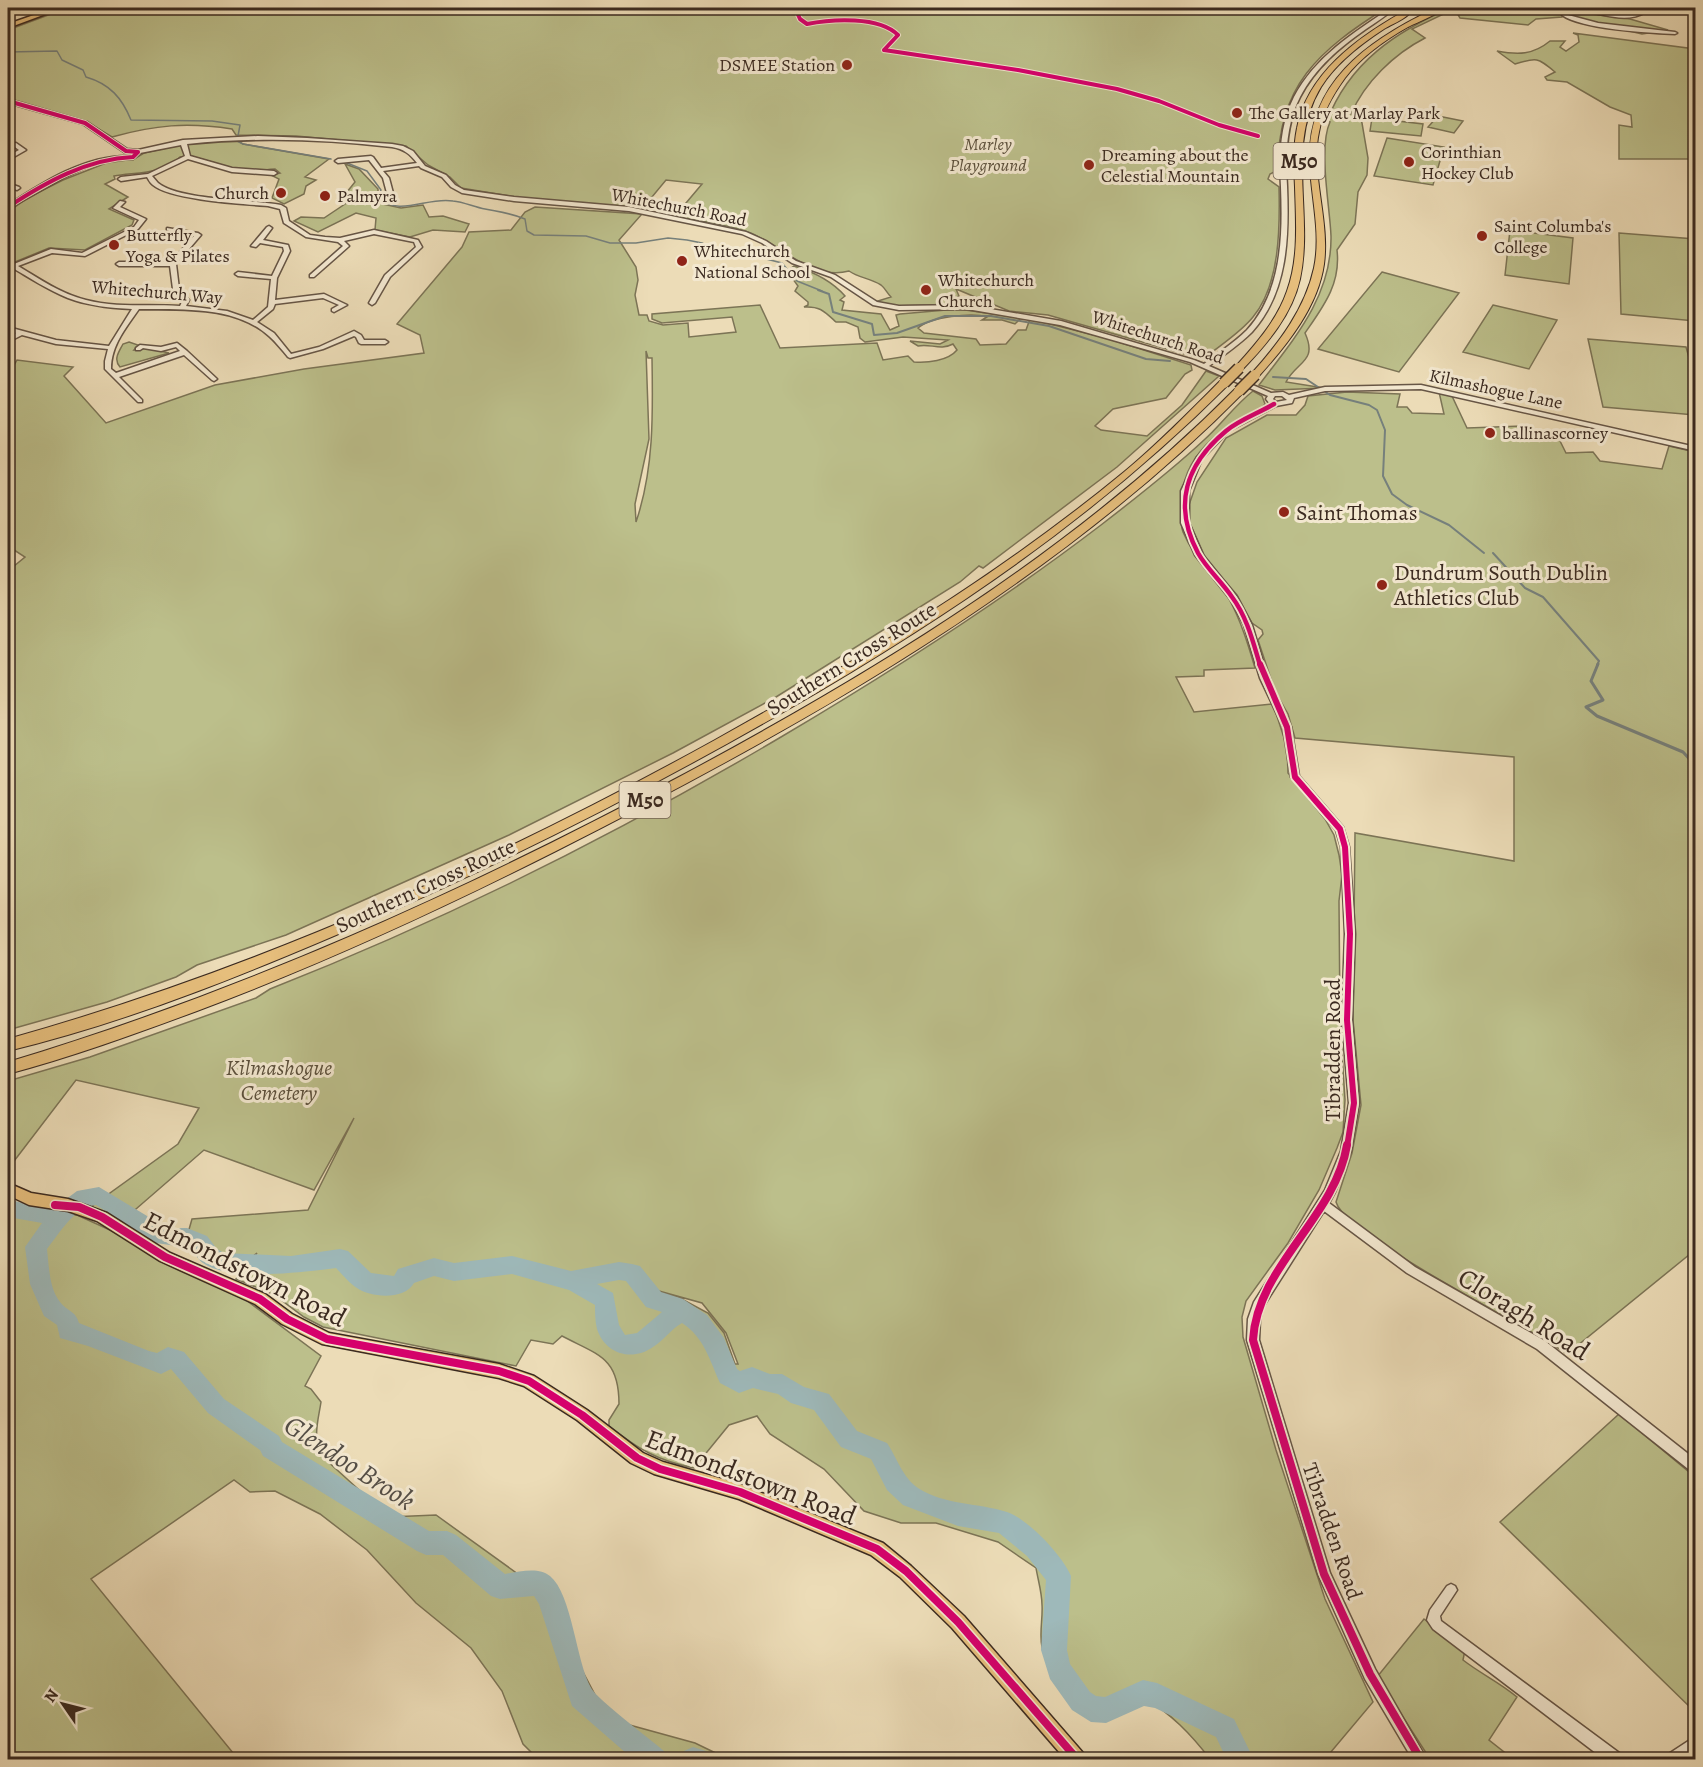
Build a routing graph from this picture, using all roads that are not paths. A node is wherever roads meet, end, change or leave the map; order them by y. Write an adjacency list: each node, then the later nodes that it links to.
1 (59, 8): 7 (main road)
2 (1393, 8): 54 (street)
3 (1420, 8): 61 (highway, Southern Cross Route / M50, bridge)
4 (1441, 8): 62 (highway, Southern Cross Route / M50, bridge)
5 (1629, 8): 6 (street)
6 (1573, 9): 8 (street)
7 (8, 26)
8 (1674, 33)
9 (8, 101): 12 (street, Whitechurch Road)
10 (183, 142): 13 (street, Whitechurch Road); 15 (street); 18 (street, Whitechurch Road)
11 (14, 144): 17 (street)
12 (126, 151): 13 (street, Whitechurch Road); 14 (street)
13 (138, 152): 14 (street, Whitechurch Road)
14 (121, 156): 27 (street, Whitechurch Road)
15 (188, 157): 20 (street); 21 (street)
16 (339, 160): 19 (street)
17 (8, 164)
18 (420, 164): 19 (street); 54 (street, Whitechurch Road)
19 (379, 170): 25 (street)
20 (274, 173)
21 (149, 175): 22 (street); 32 (street)
22 (121, 179)
23 (8, 185): 24 (street)
24 (17, 188)
25 (387, 197)
26 (122, 202): 35 (street)
27 (8, 207)
28 (370, 225): 31 (street)
29 (269, 228): 40 (street)
30 (169, 229): 33 (street)
31 (371, 233): 32 (street); 42 (street)
32 (340, 240): 39 (street)
33 (185, 250): 34 (street); 37 (street)
34 (198, 252)
35 (10, 264): 44 (street, Whitechurch Way)
36 (119, 264): 37 (street)
37 (173, 264): 43 (street)
38 (238, 274): 40 (street)
39 (312, 276)
40 (274, 278): 41 (street)
41 (273, 303): 45 (street); 46 (street)
42 (372, 303)
43 (183, 306): 44 (street, Whitechurch Way); 46 (street, Whitechurch Way)
44 (136, 308): 51 (street)
45 (333, 310)
46 (254, 322): 50 (street, Whitechurch Way)
47 (8, 329): 48 (street)
48 (19, 334): 49 (street); 51 (street)
49 (8, 340)
50 (385, 342)
51 (112, 348): 55 (street)
52 (138, 349): 53 (street)
53 (185, 352): 55 (street); 56 (street)
54 (1205, 366): 58 (street, Whitechurch Road)
55 (115, 376): 59 (street)
56 (214, 379)
57 (1289, 397): 58 (street, Whitechurch Road); 58 (street); 60 (street, Kilmashogue Lane)
58 (1272, 400): 64 (street, Tibradden Road)
59 (140, 401)
60 (1695, 449)
61 (8, 1045)
62 (8, 1068)
63 (8, 1189): 68 (main road, Edmondstown Road)
64 (1324, 1205): 65 (street, Cloragh Road); 69 (street, Tibradden Road)
65 (1695, 1468)
66 (1451, 1590): 70 (street)
67 (1695, 1742): 71 (street)
68 (1078, 1760)
69 (1421, 1760)
70 (1617, 1760)
71 (1672, 1760)

